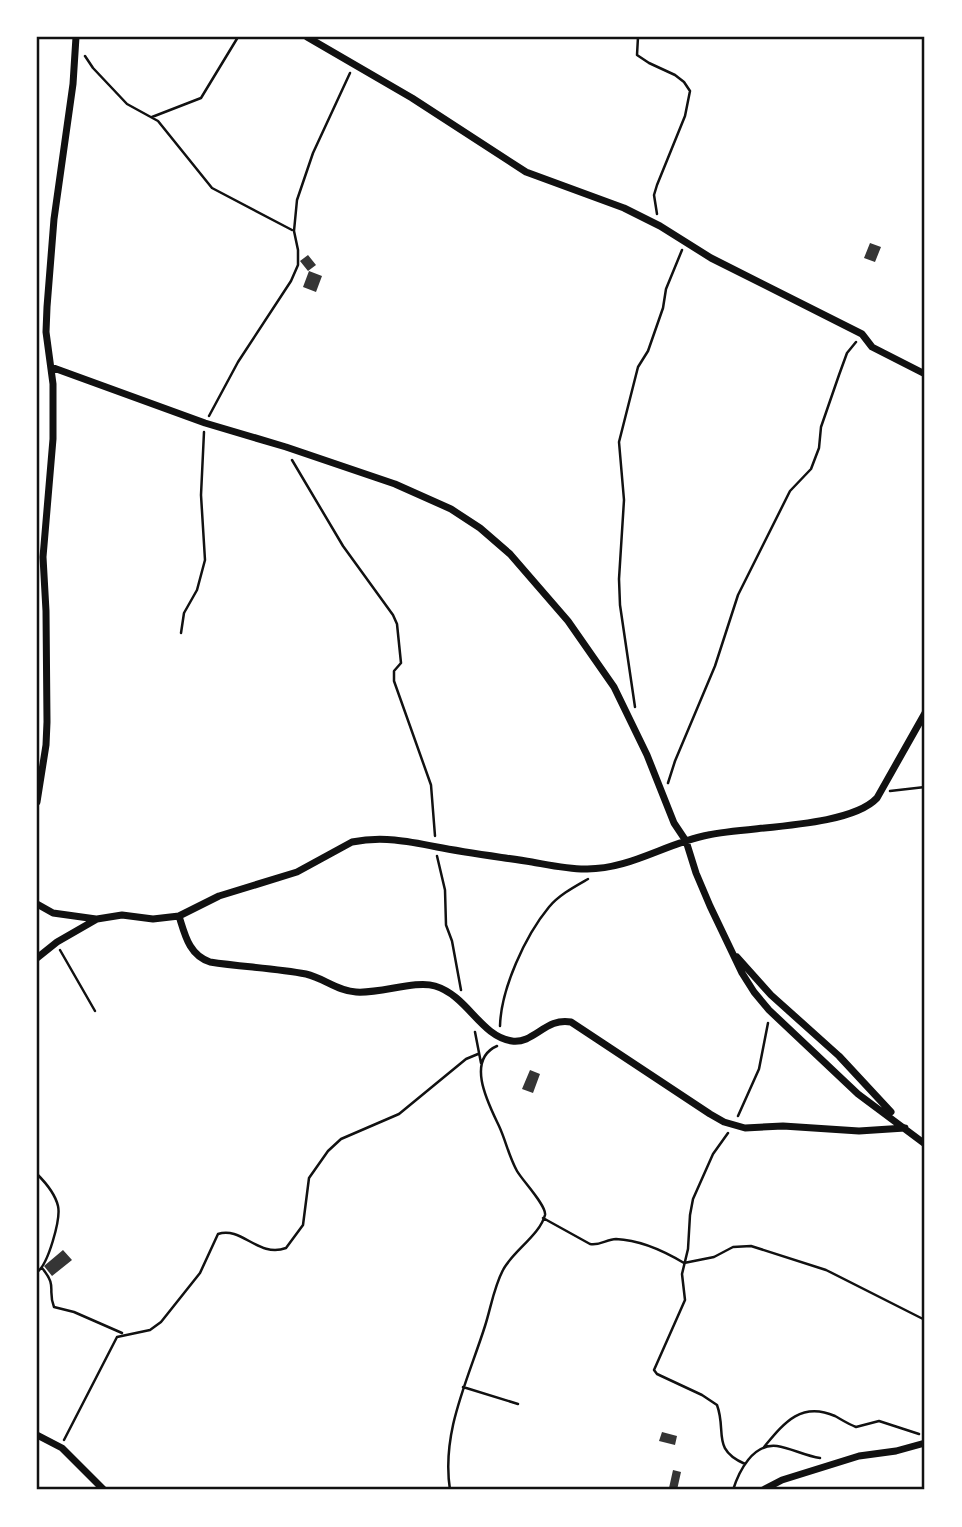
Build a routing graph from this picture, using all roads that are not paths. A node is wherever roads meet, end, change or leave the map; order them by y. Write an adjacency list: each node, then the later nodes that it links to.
1 (76, 37): 3 (street)
2 (307, 37): 4 (street)
3 (51, 367): 6 (street); 7 (street)
4 (925, 374)
5 (925, 713): 7 (street)
6 (37, 802)
7 (686, 841): 9 (street); 11 (street)
8 (37, 904): 10 (street)
9 (179, 916): 10 (street); 13 (street)
10 (97, 919): 12 (street)
11 (732, 951): 13 (street); 13 (street)
12 (37, 958)
13 (906, 1128): 14 (street)
14 (925, 1144)
15 (37, 1435): 17 (street)
16 (925, 1443): 18 (street)
17 (104, 1490)
18 (763, 1490)

